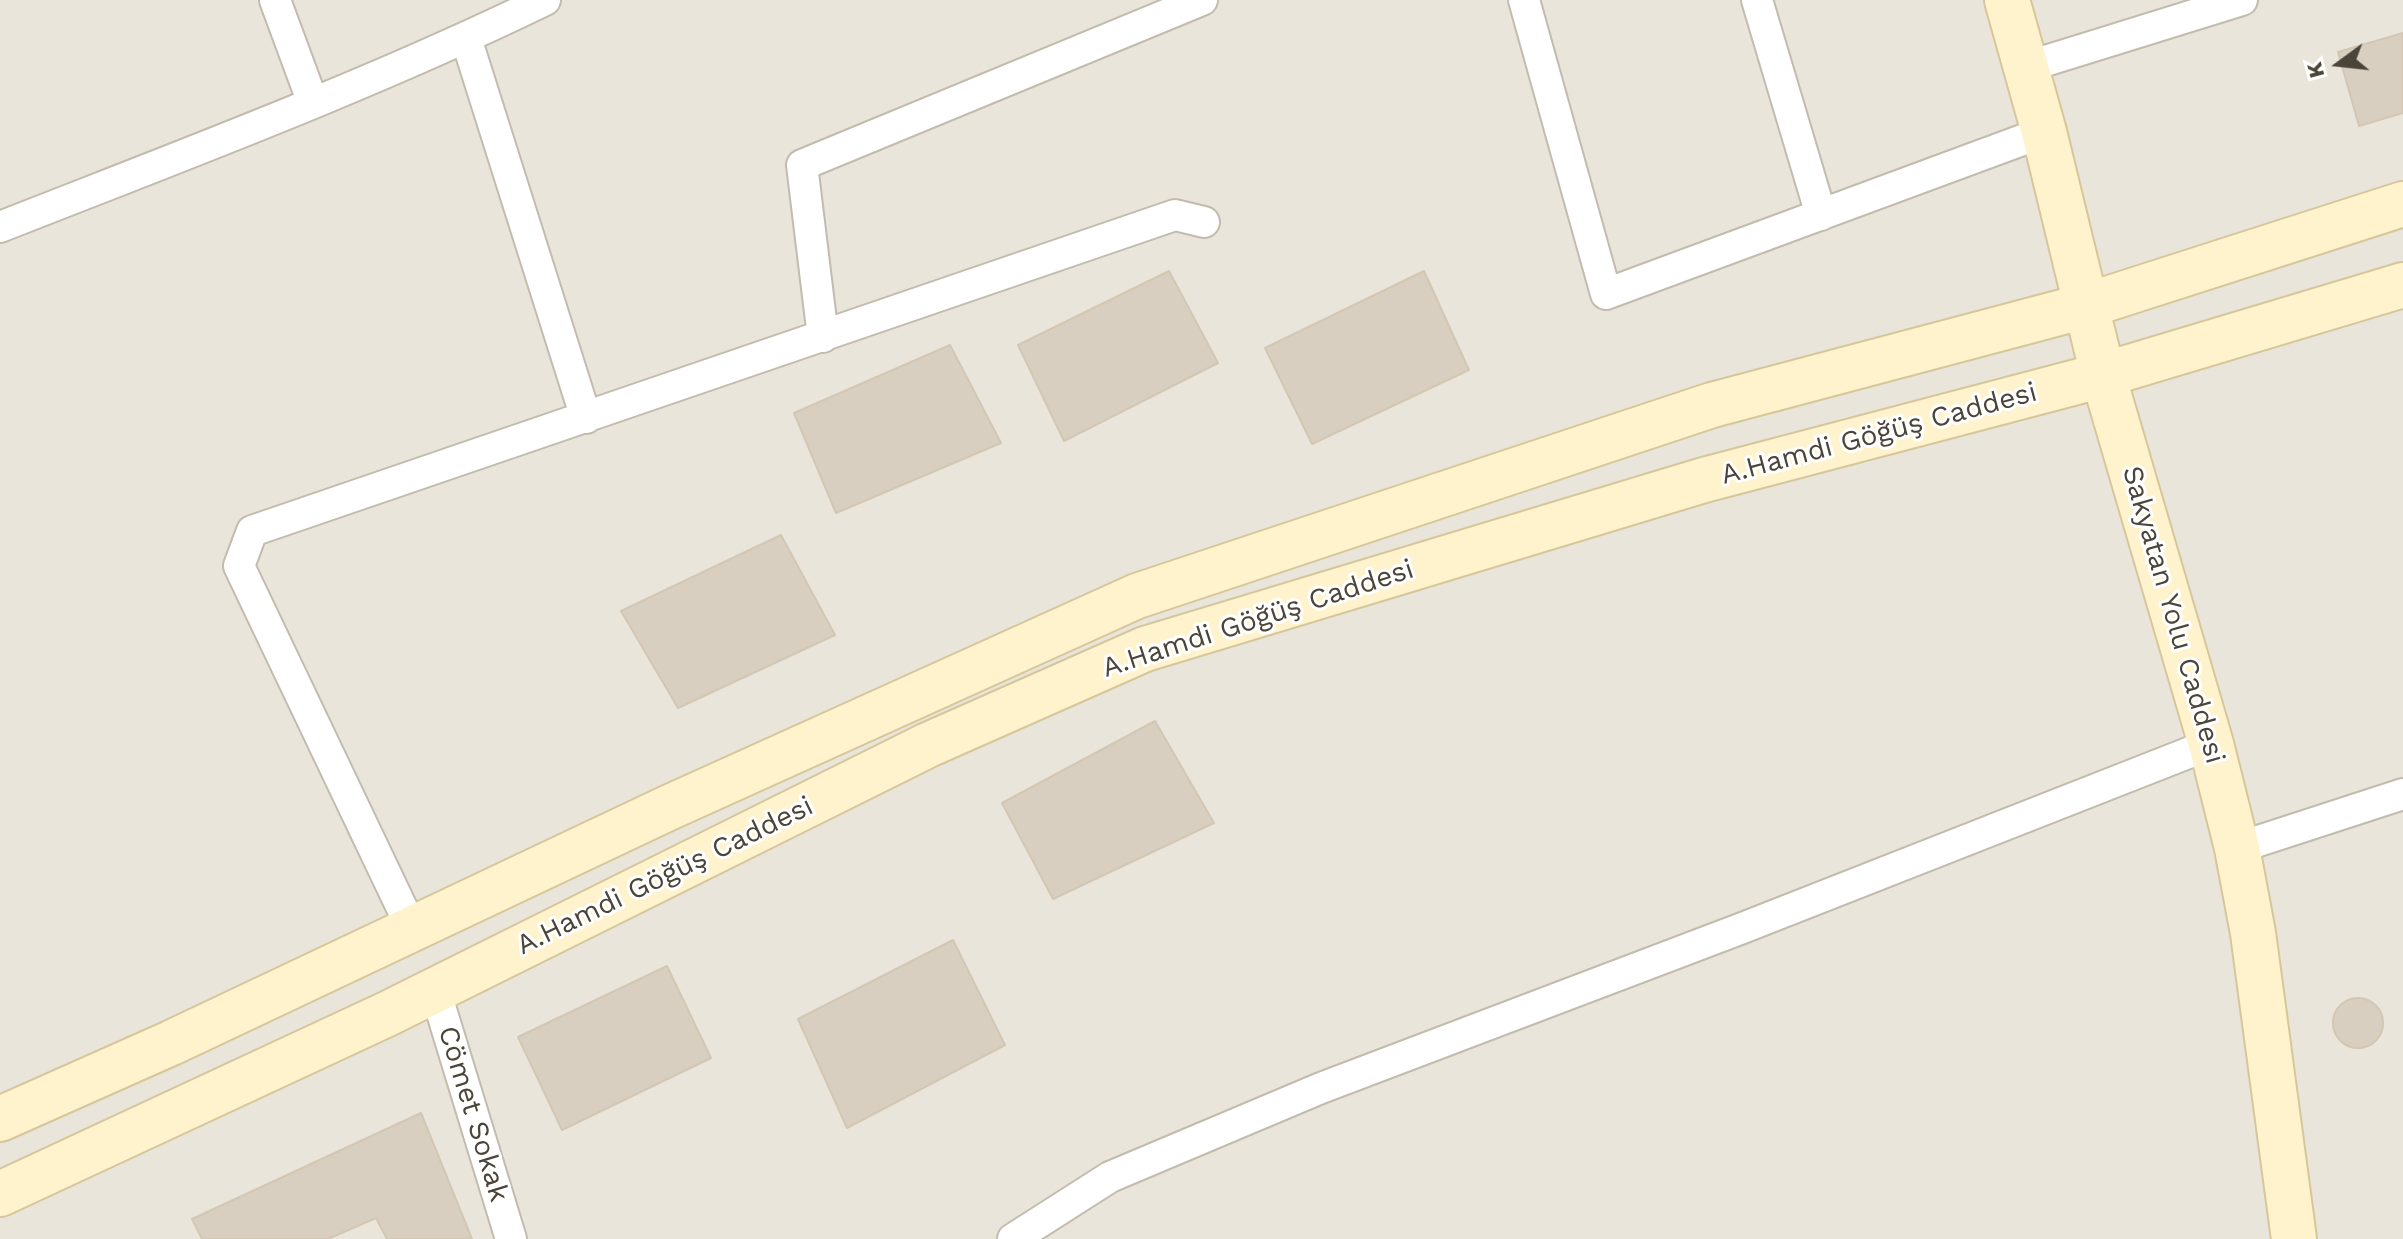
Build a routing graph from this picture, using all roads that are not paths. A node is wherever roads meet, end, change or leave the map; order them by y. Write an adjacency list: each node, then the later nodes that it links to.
1 (275, 0): 10 (street)
2 (545, 0): 8 (street)
3 (1202, 0): 18 (street)
4 (1524, 0): 13 (street)
5 (1757, 0): 13 (street)
6 (2007, 0): 9 (street, Sakyatan Yolu Caddesi)
7 (2242, 0): 9 (street)
8 (466, 38): 10 (street); 20 (street)
9 (2026, 67): 11 (street, Sakyatan Yolu Caddesi)
10 (313, 103): 15 (street)
11 (2044, 132): 13 (street); 17 (street, Sakyatan Yolu Caddesi)
12 (2403, 204): 17 (street, A.Hamdi Göğüş Caddesi)
13 (1821, 215)
14 (1204, 222): 18 (street)
15 (0, 227)
16 (2403, 285): 19 (street, A.Hamdi Göğüş Caddesi)
17 (2085, 306): 19 (street, Sakyatan Yolu Caddesi); 24 (street, A.Hamdi Göğüş Caddesi)
18 (823, 337): 20 (street)
19 (2103, 375): 21 (street, Sakyatan Yolu Caddesi); 25 (street, A.Hamdi Göğüş Caddesi)
20 (586, 418): 24 (street)
21 (2211, 744): 23 (street, Sakyatan Yolu Caddesi); 29 (street)
22 (2403, 794): 23 (street)
23 (2237, 848): 30 (street, Sakyatan Yolu Caddesi)
24 (412, 929): 26 (street, A.Hamdi Göğüş Caddesi)
25 (435, 990): 27 (street, A.Hamdi Göğüş Caddesi); 28 (street, Cömet Sokak)
26 (0, 1119)
27 (0, 1194)
28 (511, 1239)
29 (1013, 1239)
30 (2294, 1239)

